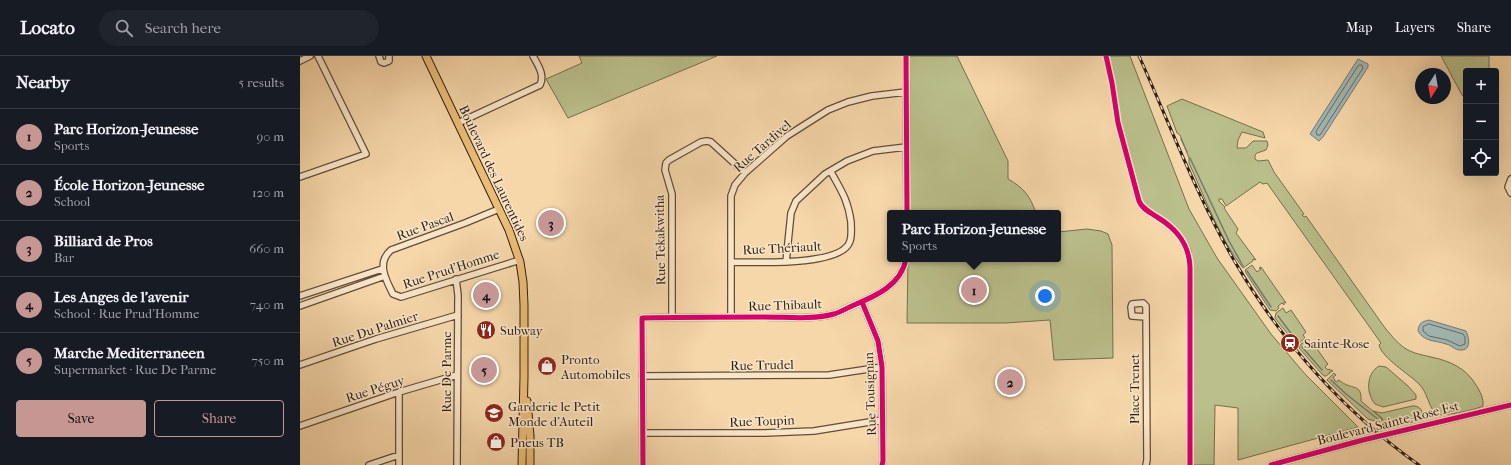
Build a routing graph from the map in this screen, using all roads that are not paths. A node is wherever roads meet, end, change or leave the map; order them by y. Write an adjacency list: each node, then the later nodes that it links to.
1 (310, 56): 8 (street)
2 (318, 56): 14 (street)
3 (378, 56): 4 (street)
4 (389, 56)
5 (426, 56): 10 (main road, Boulevard des Laurentides)
6 (533, 56): 10 (street)
7 (906, 56): 9 (street)
8 (300, 61)
9 (906, 92): 11 (street); 13 (street, Rue Tardivel)
10 (458, 124): 17 (main road, Boulevard des Laurentides)
11 (906, 147): 12 (street); 18 (street)
12 (831, 172): 21 (street); 21 (street, Rue Thériault)
13 (744, 173): 20 (street, Rue Tardivel); 30 (street, Rue Tekakwitha)
14 (301, 176)
15 (1511, 179): 16 (street)
16 (1511, 193)
17 (499, 209): 19 (main road, Boulevard des Laurentides); 23 (street, Rue Pascal)
18 (907, 210)
19 (520, 260): 25 (street, Rue Prud'Homme); 37 (main road, Boulevard des Laurentides)
20 (731, 262): 21 (street, Rue Thériault); 31 (street, Rue Tardivel)
21 (786, 262)
22 (906, 262): 27 (street, Rue Thibault)
23 (382, 268): 24 (street, Rue Prud'Homme); 26 (street)
24 (385, 276): 25 (street, Rue Prud'Homme); 28 (street)
25 (456, 279): 29 (street, Rue De Parme)
26 (300, 296)
27 (862, 302): 31 (street, Rue Thibault); 34 (street, Rue Tousignan)
28 (300, 306)
29 (458, 315): 33 (street, Rue Du Palmier); 35 (street, Rue De Parme)
30 (672, 317): 31 (street, Rue Thibault); 36 (street, Rue Thibault)
31 (730, 317)
32 (1146, 317): 44 (street, Place Trenet)
33 (300, 365)
34 (882, 368): 36 (street, Rue Trudel); 40 (street, Rue Tousignan)
35 (457, 376): 38 (street, Rue Péguy); 47 (street, Rue De Parme)
36 (642, 376): 42 (street)
37 (524, 377): 48 (main road, Boulevard des Laurentides); 49 (main road, Boulevard des Laurentides)
38 (399, 392): 41 (street, Rue Péguy); 43 (street)
39 (1511, 405): 52 (street, Boulevard Sainte-Rose Est)
40 (882, 420): 42 (street, Rue Toupin); 51 (street, Rue Tousignan)
41 (300, 426)
42 (643, 433): 50 (street)
43 (399, 454): 45 (street); 46 (street)
44 (1147, 463)
45 (369, 465)
46 (399, 465)
47 (457, 465)
48 (522, 465)
49 (530, 465)
50 (643, 465)
51 (882, 465)
52 (1271, 465)

